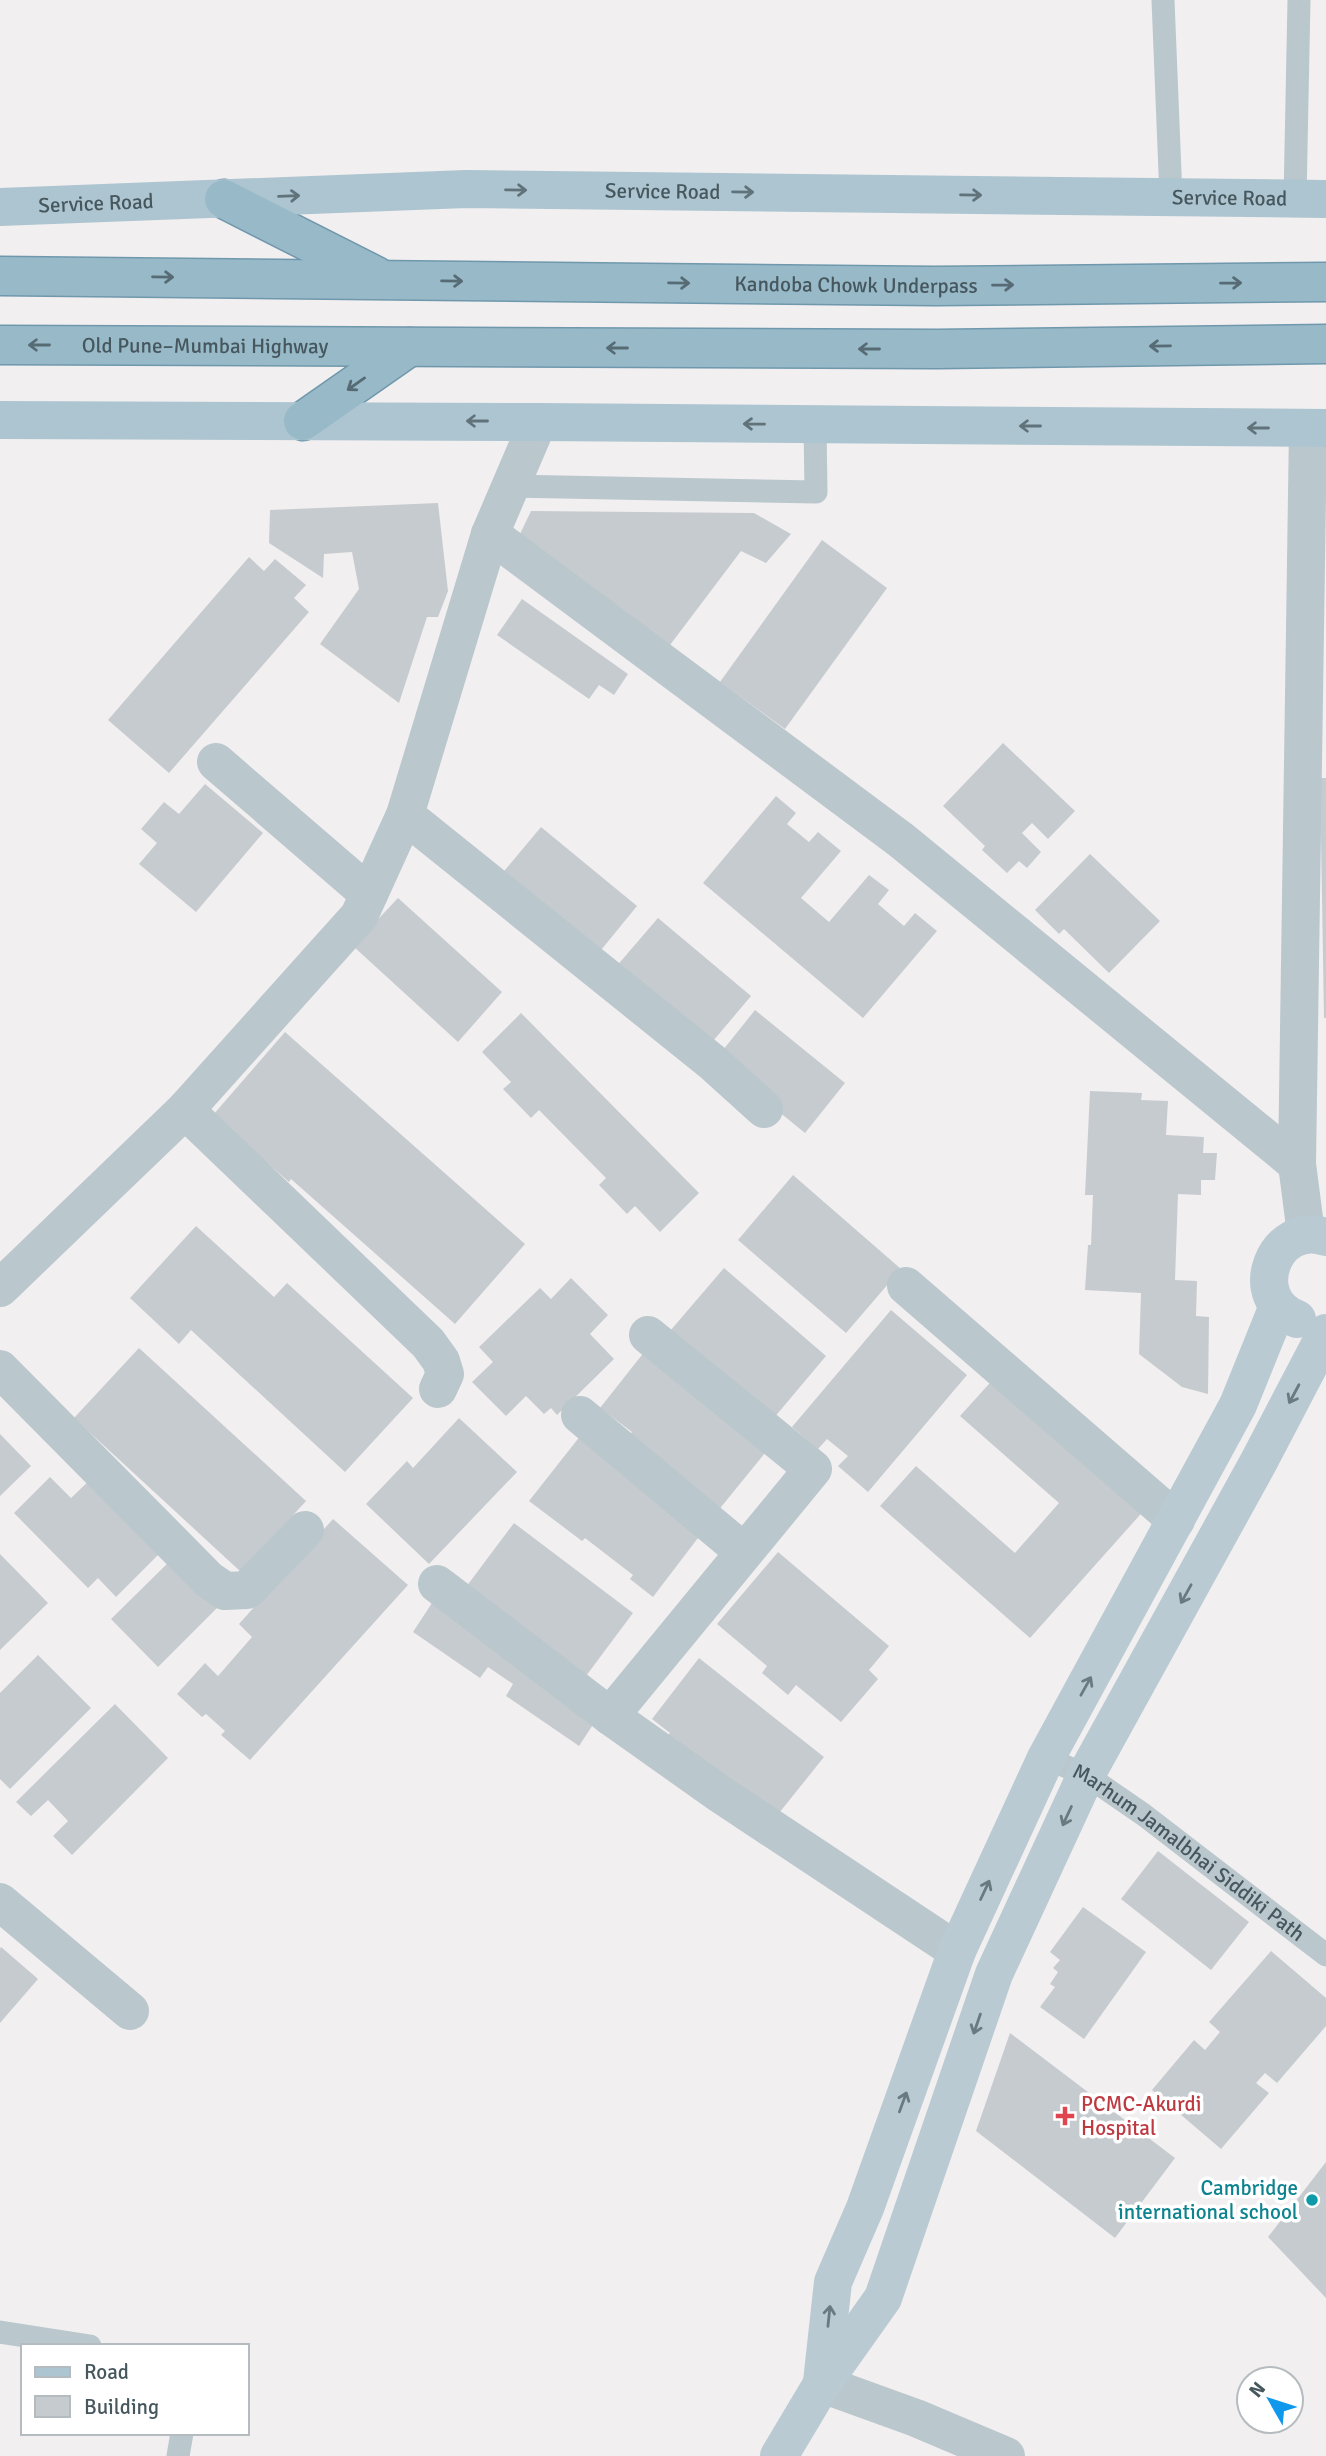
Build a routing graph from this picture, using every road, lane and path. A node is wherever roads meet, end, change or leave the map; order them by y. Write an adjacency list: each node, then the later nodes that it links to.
1 (1163, 0): 3 (lane)
2 (1299, 0): 5 (lane)
3 (1171, 197): 4 (main road, Service Road, one-way to 3); 5 (main road, Service Road)
4 (224, 199): 6 (main road, Service Road); 8 (highway)
5 (1311, 199)
6 (0, 207)
7 (0, 276): 8 (highway, one-way to 8)
8 (384, 280): 9 (highway, Kandoba Chowk Underpass, one-way to 9)
9 (1326, 282)
10 (1326, 344): 12 (highway, one-way to 12)
11 (0, 345): 12 (highway, Old Pune–Mumbai Highway, one-way to 11)
12 (410, 348): 14 (highway, one-way to 14)
13 (0, 420): 14 (main road)
14 (303, 421): 15 (main road, one-way to 14)
15 (538, 422): 16 (main road, one-way to 15); 18 (street)
16 (815, 424): 17 (main road, one-way to 16); 18 (lane)
17 (1317, 428): 25 (street)
18 (510, 486): 19 (street)
19 (490, 534): 21 (street); 25 (street)
20 (216, 762): 22 (street)
21 (405, 815): 22 (street); 23 (street)
22 (369, 894): 24 (street)
23 (764, 1109)
24 (184, 1110): 28 (street); 34 (street)
25 (1297, 1164): 26 (street)
26 (1320, 1234): 29 (main road)
27 (906, 1286): 36 (street)
28 (0, 1288)
29 (1278, 1306): 30 (main road); 36 (main road)
30 (1326, 1320)
31 (1326, 1333): 42 (main road, one-way to 42)
32 (648, 1335): 38 (street)
33 (0, 1369): 37 (street)
34 (438, 1390)
35 (580, 1416): 38 (street)
36 (1176, 1520): 41 (main road, one-way to 36)
37 (304, 1530)
38 (744, 1552): 40 (street)
39 (437, 1584): 40 (street)
40 (610, 1716): 44 (street)
41 (1046, 1758): 42 (lane, Marhum Jamalbhai Siddiki Path); 44 (main road, one-way to 41)
42 (1086, 1775): 45 (lane, Marhum Jamalbhai Siddiki Path); 49 (main road, one-way to 49)
43 (0, 1902): 46 (street)
44 (957, 1951): 49 (main road, one-way to 44)
45 (1326, 1955)
46 (130, 2011)
47 (0, 2332): 48 (lane)
48 (77, 2344)
49 (813, 2399): 52 (main road); 53 (street)
50 (182, 2435): 51 (lane)
51 (177, 2456)
52 (779, 2456)
53 (1006, 2456)

